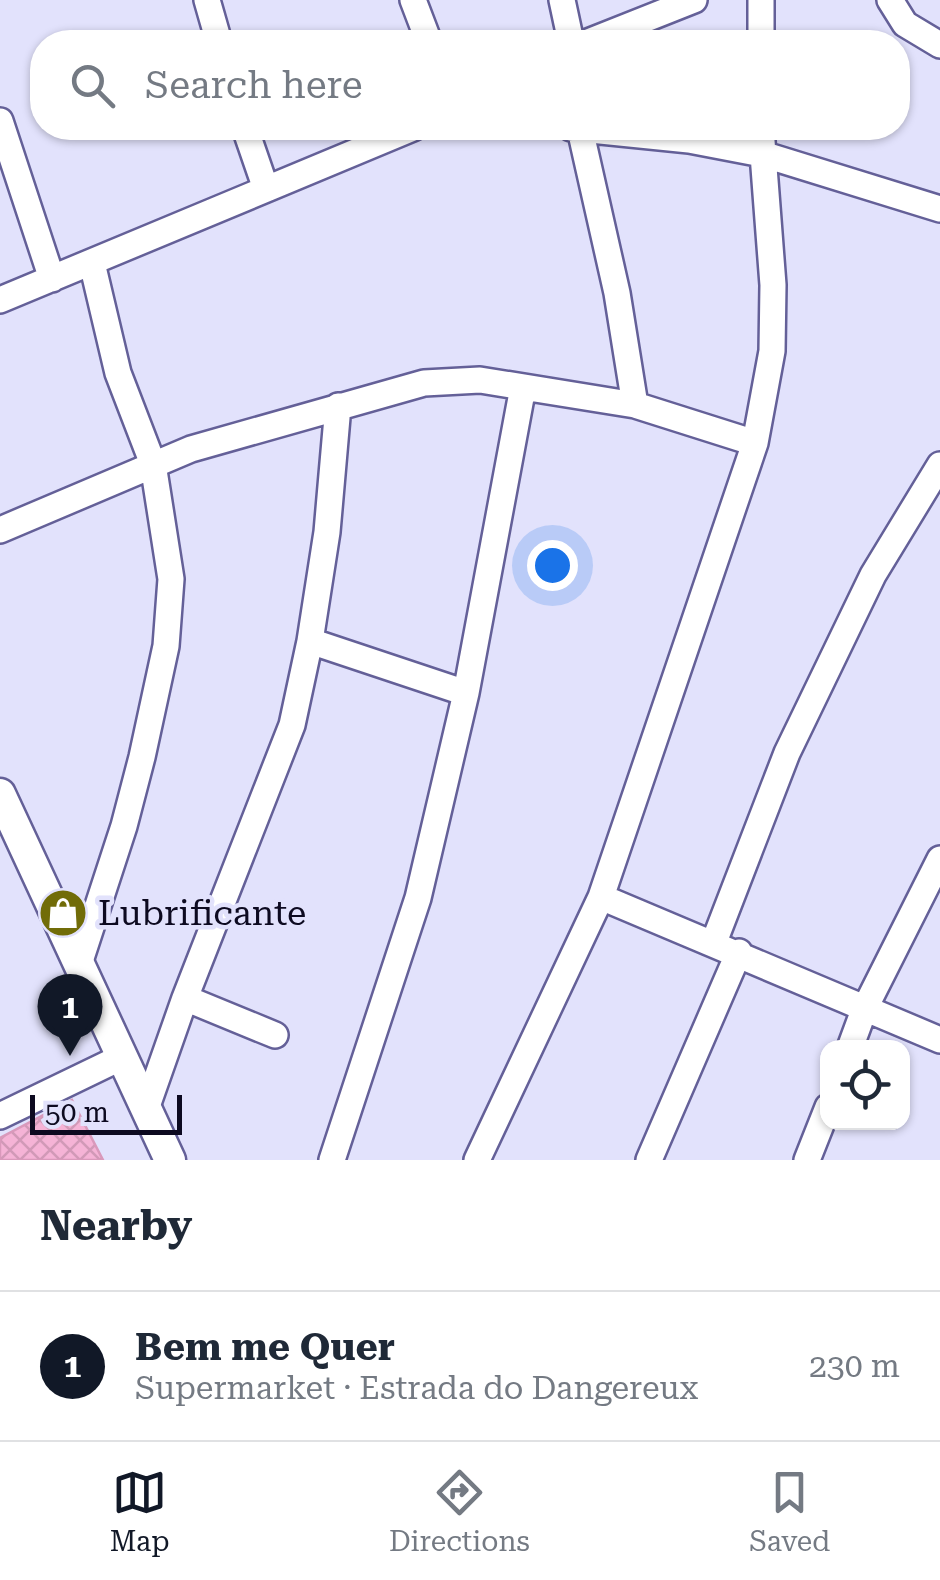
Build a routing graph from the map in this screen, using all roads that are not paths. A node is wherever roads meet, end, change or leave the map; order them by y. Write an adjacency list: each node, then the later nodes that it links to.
1 (207, 0): 7 (street)
2 (413, 0): 8 (street)
3 (562, 0): 9 (street)
4 (694, 0): 10 (street)
5 (760, 0): 11 (street)
6 (890, 0): 12 (street)
7 (215, 30)
8 (424, 30)
9 (568, 30)
10 (618, 30)
11 (761, 30)
12 (940, 45)
13 (0, 120): 23 (street)
14 (249, 140): 20 (street)
15 (384, 140): 20 (street)
16 (579, 140): 26 (street)
17 (689, 140): 19 (street)
18 (762, 140): 19 (street)
19 (762, 154): 21 (street); 28 (street)
20 (266, 189): 22 (street)
21 (940, 209)
22 (92, 263): 23 (street); 29 (street)
23 (52, 280): 24 (street)
24 (0, 300)
25 (523, 387): 26 (street); 27 (street); 33 (street)
26 (635, 405): 28 (street)
27 (338, 406): 29 (street); 32 (street)
28 (755, 443): 37 (street)
29 (154, 464): 31 (street); 40 (street)
30 (940, 465): 38 (street)
31 (0, 530)
32 (310, 641): 33 (street); 41 (street)
33 (466, 694): 51 (street)
34 (0, 794): 35 (main road)
35 (9, 839): 40 (main road)
36 (940, 858): 42 (street)
37 (601, 897): 38 (street); 52 (street)
38 (714, 942): 39 (street)
39 (739, 952): 42 (street); 53 (street)
40 (79, 964): 46 (main road)
41 (184, 998): 43 (street); 47 (street)
42 (864, 1010): 44 (street); 45 (street)
43 (276, 1036)
44 (853, 1040)
45 (940, 1040)
46 (122, 1056): 47 (main road); 48 (street)
47 (146, 1108): 50 (main road)
48 (0, 1116)
49 (820, 1127): 54 (street)
50 (170, 1160)
51 (332, 1160)
52 (477, 1160)
53 (649, 1160)
54 (807, 1160)

